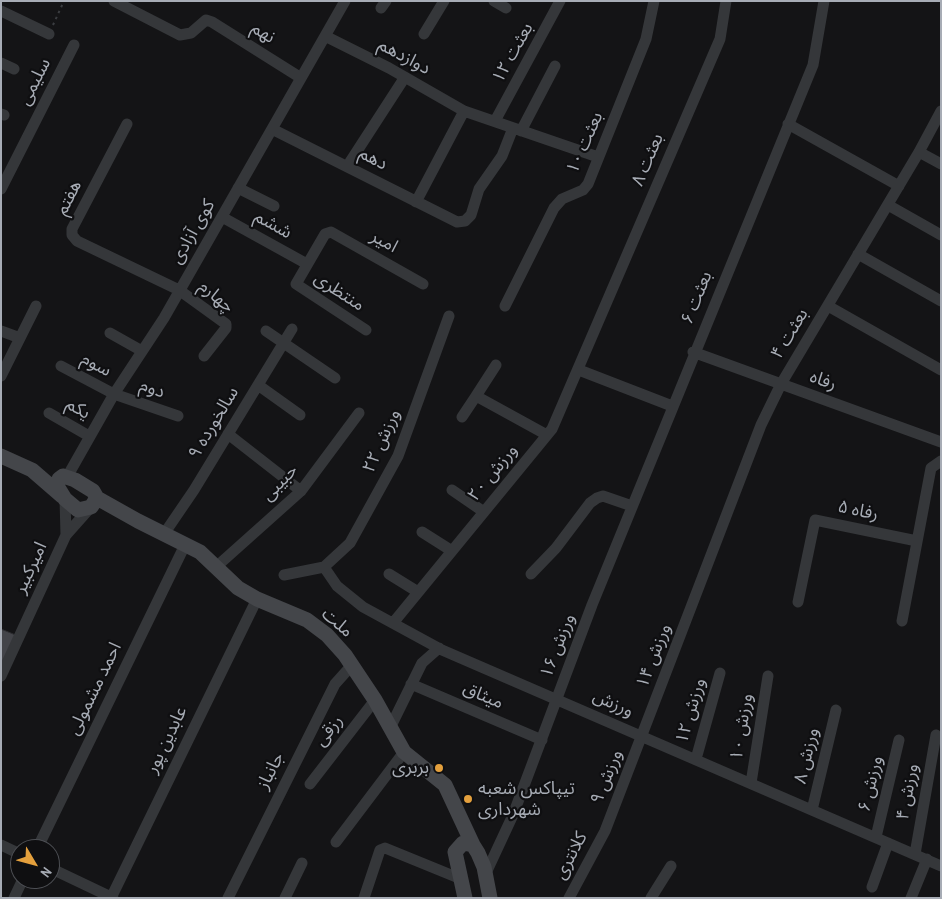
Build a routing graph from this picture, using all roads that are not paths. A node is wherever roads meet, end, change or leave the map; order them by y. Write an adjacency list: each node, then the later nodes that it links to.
1 (114, 1): 19 (street, نهم)
2 (345, 1): 13 (street, کوی آزادی)
3 (444, 1): 12 (street)
4 (494, 1): 9 (street)
5 (560, 1): 22 (street, بعثت ۱۲)
6 (654, 1): 28 (street, بعثت ۱۰)
7 (726, 1): 53 (street, بعثت ٨)
8 (824, 1): 24 (street, بعثت ۶)
9 (506, 8)
10 (1, 11): 11 (street)
11 (49, 34)
12 (424, 34)
13 (325, 36): 18 (street, دوازدهم); 19 (street, کوی آزادی)
14 (74, 45): 33 (street, سلیمی)
15 (1, 63): 17 (street)
16 (556, 66): 26 (street)
17 (14, 69)
18 (405, 77): 20 (street, دوازدهم); 30 (street)
19 (301, 78): 25 (street, کوی آزادی)
20 (464, 110): 22 (street, دوازدهم); 34 (street)
21 (941, 111): 27 (street, بعثت ۴)
22 (495, 121): 26 (street, دوازدهم)
23 (127, 124): 43 (street, هفتم)
24 (788, 124): 31 (street); 58 (street, بعثت ۶)
25 (272, 129): 30 (street, دهم); 32 (street, کوی آزادی)
26 (517, 129): 28 (street, دوازدهم); 34 (street, دهم)
27 (919, 152): 29 (street); 31 (street, بعثت ۴)
28 (598, 157): 46 (street, بعثت ۱۰)
29 (941, 164)
30 (348, 166): 34 (street, دهم)
31 (899, 186): 35 (street, بعثت ۴)
32 (238, 188): 36 (street); 37 (street, کوی آزادی)
33 (1, 189)
34 (416, 202)
35 (888, 205): 39 (street); 40 (street, بعثت ۴)
36 (274, 206)
37 (222, 217): 41 (street, ششم); 43 (street, کوی آزادی)
38 (328, 232): 41 (street, منتظری); 42 (street, امیر)
39 (941, 234)
40 (858, 254): 44 (street); 47 (street, بعثت ۴)
41 (307, 264): 50 (street, منتظری)
42 (423, 284)
43 (179, 290): 57 (street, کوی آزادی); 59 (street, چهارم)
44 (941, 301)
45 (36, 306): 55 (street)
46 (505, 306)
47 (828, 306): 63 (street); 66 (street, بعثت ۴)
48 (449, 316): 97 (street, ورزش ۲۲)
49 (292, 329): 56 (street, سالخورده ۹)
50 (366, 330)
51 (1, 331): 55 (street)
52 (266, 331): 56 (street)
53 (596, 331): 62 (street, ورزش ۲۰)
54 (110, 333): 57 (street)
55 (20, 338): 64 (street)
56 (283, 344): 65 (street); 67 (street, سالخورده ۹)
57 (142, 351): 68 (street, کوی آزادی)
58 (694, 352): 66 (street, رفاه); 70 (street, بعثت ۶)
59 (204, 356)
60 (496, 365): 69 (street)
61 (61, 366): 68 (street, سوم)
62 (579, 370): 70 (street); 77 (street, ورزش ۲۰)
63 (941, 370)
64 (1, 376)
65 (335, 378)
66 (781, 384): 79 (street, رفاه); 101 (street, بعثت ۴)
67 (258, 385): 73 (street); 76 (street, سالخورده ۹)
68 (114, 394): 74 (street, دوم); 78 (street, کوی آزادی)
69 (476, 396): 75 (street); 77 (street)
70 (672, 406): 88 (street, بعثت ۶)
71 (49, 413): 78 (street, یکم)
72 (359, 413): 85 (street, حبیبی)
73 (300, 415)
74 (178, 416)
75 (462, 417)
76 (228, 434): 85 (street); 91 (street, سالخورده ۹)
77 (547, 435): 89 (street, ورزش ۲۰)
78 (89, 436): 83 (street, کوی آزادی)
79 (941, 442)
80 (1, 456): 82 (main road)
81 (941, 461): 93 (street)
82 (32, 470): 83 (main road); 86 (main road, ملت)
83 (65, 477): 86 (main road); 87 (main road)
84 (452, 490): 89 (street)
85 (301, 492): 96 (street, حبیبی)
86 (64, 498): 87 (main road, ملت); 92 (street)
87 (93, 504): 91 (main road, ملت); 92 (street, امیرکبیر)
88 (632, 506): 100 (street); 105 (street, بعثت ۶)
89 (484, 512): 95 (street, ورزش ۲۰)
90 (422, 532): 95 (street)
91 (164, 534): 94 (main road, ملت)
92 (66, 535): 111 (street, امیرکبیر)
93 (917, 541): 104 (street, رفاه ۵); 106 (street)
94 (185, 545): 96 (main road, ملت); 130 (street, احمد مشمولی)
95 (452, 552): 102 (street, ورزش ۲۰)
96 (216, 567): 103 (main road, ملت)
97 (324, 567): 98 (street); 107 (street, ورزش)
98 (284, 574)
99 (389, 574): 102 (street)
100 (532, 574)
101 (699, 588): 119 (street, ورزش ۱۴)
102 (418, 592): 107 (street, ورزش ۲۰)
103 (257, 599): 109 (main road, ملت); 145 (street, عابدین پور)
104 (798, 602)
105 (592, 605): 114 (street, ورزش ۱۶)
106 (902, 621)
107 (393, 623): 108 (street, ورزش)
108 (439, 648): 113 (street); 114 (street, ورزش)
109 (352, 665): 115 (main road, ملت); 146 (street, جانباز)
110 (720, 674): 123 (street, ورزش ۱۲)
111 (1, 676)
112 (768, 676): 124 (street, ورزش ۱۰)
113 (411, 684): 117 (street); 120 (street, میثاق)
114 (557, 699): 119 (street, ورزش); 120 (street, ورزش ۱۶)
115 (376, 700): 117 (main road, ملت); 125 (street, رزقی)
116 (836, 710): 127 (street, ورزش ۸)
117 (391, 726): 122 (main road, ملت)
118 (936, 735): 135 (street, ورزش ۴)
119 (643, 736): 123 (street, ورزش); 128 (street, ورزش ۹)
120 (542, 740): 141 (street, ورزش ۱۶)
121 (899, 740): 129 (street, ورزش ۶)
122 (404, 752): 126 (main road, ملت); 131 (street)
123 (696, 759): 124 (street, ورزش)
124 (751, 783): 127 (street, ورزش)
125 (310, 784)
126 (458, 810): 133 (main road, ملت); 134 (main road)
127 (812, 810): 129 (street, ورزش)
128 (604, 831): 150 (street, کلانتری)
129 (876, 837): 132 (street, ورزش)
130 (42, 839)
131 (336, 842)
132 (888, 843): 135 (street, ورزش); 143 (street)
133 (473, 845): 134 (main road); 141 (main road, ملت)
134 (455, 852): 142 (main road)
135 (915, 854): 136 (street, ورزش)
136 (927, 860): 139 (street, ورزش); 152 (street)
137 (302, 863): 147 (street)
138 (671, 866): 151 (street)
139 (941, 866)
140 (60, 873): 145 (street)
141 (486, 873): 144 (main road, ملت)
142 (460, 879): 148 (street); 149 (main road)
143 (872, 887)
144 (492, 896)
145 (112, 898)
146 (228, 898)
147 (285, 898)
148 (364, 898)
149 (465, 898)
150 (570, 898)
151 (651, 898)
152 (911, 898)

